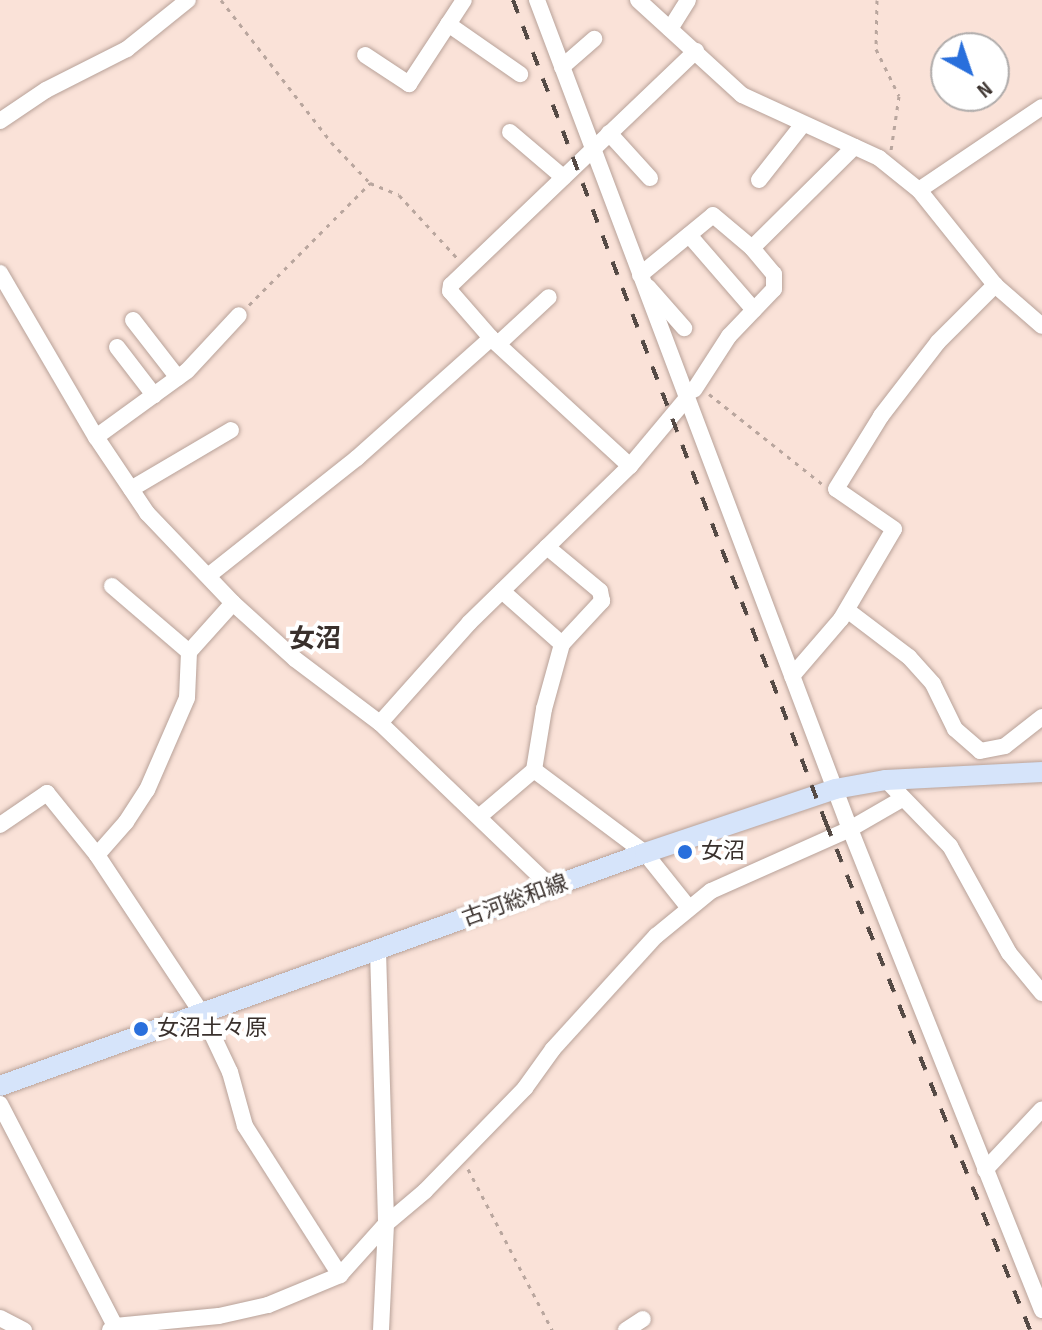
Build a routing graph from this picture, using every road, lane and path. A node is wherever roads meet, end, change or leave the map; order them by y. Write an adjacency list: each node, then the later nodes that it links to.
1 (188, 0): 16 (street)
2 (221, 0): 26 (path)
3 (464, 0): 8 (street)
4 (537, 0): 13 (street)
5 (638, 0): 9 (street)
6 (688, 0): 9 (street)
7 (877, 0): 22 (path)
8 (448, 24): 12 (street); 14 (street)
9 (670, 29): 11 (street)
10 (594, 39): 13 (street)
11 (696, 51): 17 (street); 19 (street)
12 (365, 55)
13 (562, 67): 21 (street)
14 (520, 74)
15 (1042, 107): 27 (street)
16 (0, 121)
17 (803, 124): 20 (street); 25 (street)
18 (510, 132): 23 (street)
19 (609, 133): 21 (street); 24 (street)
20 (854, 147): 22 (street); 29 (street)
21 (593, 149): 23 (street); 32 (street)
22 (884, 162): 27 (street)
23 (563, 177): 30 (street)
24 (650, 178)
25 (759, 180)
26 (370, 183): 30 (path); 36 (path)
27 (919, 190): 33 (street)
28 (689, 235): 29 (street); 32 (street); 35 (street)
29 (752, 248): 35 (street)
30 (467, 270): 40 (street)
31 (0, 273): 46 (street)
32 (641, 277): 39 (street); 43 (street)
33 (995, 285): 38 (street); 49 (street)
34 (549, 297): 40 (street)
35 (754, 310): 43 (street)
36 (239, 315): 42 (street)
37 (133, 320): 42 (street)
38 (1042, 326)
39 (684, 328)
40 (494, 341): 47 (street); 51 (street)
41 (117, 347): 44 (street)
42 (178, 378): 44 (street)
43 (690, 394): 47 (street); 49 (path); 58 (street)
44 (154, 395): 46 (street)
45 (231, 430): 48 (street)
46 (96, 437): 48 (street)
47 (630, 466): 50 (street)
48 (131, 489): 51 (street)
49 (836, 489): 55 (street)
50 (547, 547): 53 (street); 56 (street)
51 (208, 576): 54 (street)
52 (112, 586): 57 (street)
53 (502, 591): 56 (street); 60 (street)
54 (233, 603): 57 (street); 60 (street)
55 (847, 610): 58 (street); 59 (street)
56 (562, 644): 61 (street)
57 (189, 652): 70 (street)
58 (792, 676): 64 (street)
59 (1042, 717)
60 (380, 723): 66 (street)
61 (534, 770): 66 (street); 69 (street)
62 (1042, 772): 63 (main road, 古河総和線)
63 (886, 780): 64 (main road, 古河総和線); 65 (street)
64 (835, 789): 68 (street); 69 (main road, 古河総和線)
65 (902, 799): 68 (street); 74 (street)
66 (480, 816): 71 (street)
67 (0, 825): 70 (street)
68 (850, 829): 72 (street); 80 (street)
69 (645, 853): 71 (main road, 古河総和線); 72 (street)
70 (97, 855): 75 (street)
71 (552, 888): 73 (main road, 古河総和線)
72 (689, 908): 79 (street)
73 (378, 951): 75 (main road, 古河総和線); 81 (street)
74 (1042, 993)
75 (203, 1015): 76 (main road, 古河総和線); 82 (street)
76 (0, 1086)
77 (0, 1104): 86 (street)
78 (1042, 1109): 80 (street)
79 (459, 1152): 81 (street); 89 (path)
80 (985, 1170): 83 (street)
81 (386, 1224): 82 (street); 88 (street)
82 (340, 1275): 86 (street)
83 (1042, 1310)
84 (0, 1318): 87 (street)
85 (643, 1319): 90 (street)
86 (112, 1328)
87 (24, 1330)
88 (381, 1330)
89 (552, 1330)
90 (626, 1330)

